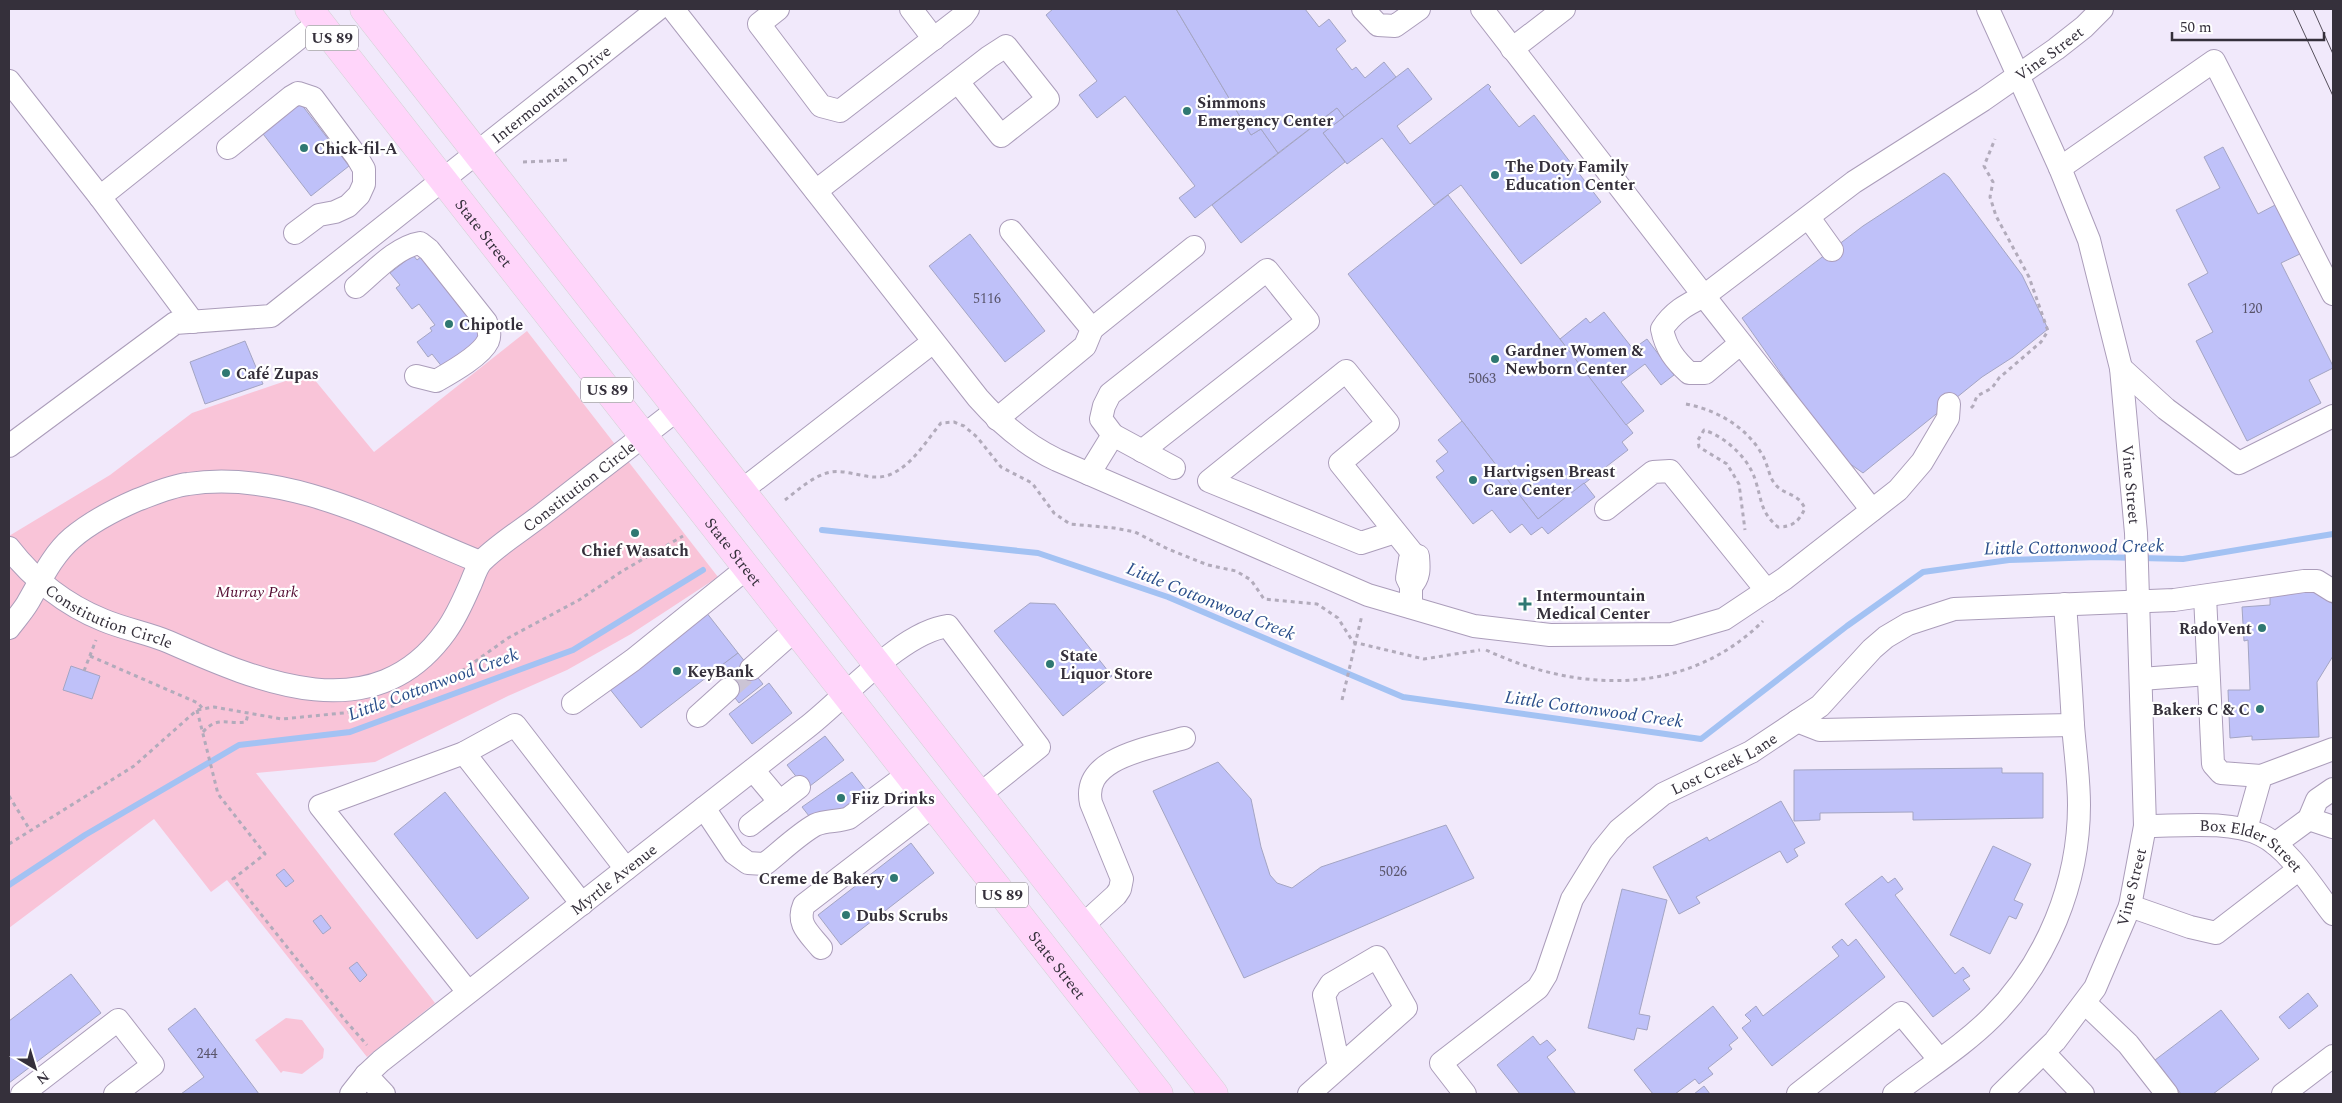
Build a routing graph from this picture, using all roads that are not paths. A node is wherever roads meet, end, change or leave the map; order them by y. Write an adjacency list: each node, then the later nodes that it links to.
1 (364, 9): 20 (main road, US 89)
2 (658, 9): 20 (street, Intermountain Drive)
3 (674, 9): 23 (street)
4 (778, 9): 14 (street)
5 (911, 9): 14 (street)
6 (968, 9): 14 (street)
7 (1419, 9): 13 (street)
8 (1482, 9): 15 (street)
9 (1564, 9): 15 (street)
10 (1988, 9): 16 (street)
11 (2102, 9): 16 (street, Vine Street)
12 (314, 15): 22 (main road, State Street / US 89); 24 (street)
13 (1370, 17)
14 (934, 39)
15 (1512, 49): 32 (street)
16 (2019, 75): 21 (street, Vine Street); 25 (street)
17 (9, 81): 24 (street)
18 (958, 82): 23 (street)
19 (228, 148): 27 (street)
20 (477, 153): 22 (street, Intermountain Drive); 40 (main road, US 89)
21 (2060, 168): 31 (street); 37 (street, Vine Street)
22 (443, 180): 33 (street, Intermountain Drive); 44 (main road, State Street / US 89)
23 (816, 191): 35 (street)
24 (100, 196): 33 (street)
25 (1809, 218): 29 (street); 32 (street)
26 (1011, 231): 34 (street)
27 (295, 233)
28 (1194, 247): 34 (street)
29 (1832, 250)
30 (356, 287): 38 (street)
31 (2333, 294)
32 (1704, 296): 36 (street); 36 (street)
33 (192, 322): 45 (street, Intermountain Drive)
34 (1092, 329): 42 (street)
35 (933, 342): 42 (street); 49 (street)
36 (1741, 343): 51 (street)
37 (2121, 368): 41 (street); 58 (street, Vine Street)
38 (416, 376)
39 (1958, 407): 51 (street)
40 (678, 409): 44 (street, Constitution Circle); 49 (main road, US 89)
41 (2333, 416)
42 (997, 419): 48 (street)
43 (1113, 435): 46 (street); 46 (street); 48 (street)
44 (643, 436): 54 (street, Constitution Circle); 55 (main road, State Street / US 89)
45 (9, 446)
46 (1142, 451): 47 (street)
47 (1174, 468)
48 (1089, 474): 60 (street)
49 (741, 491): 65 (main road, US 89)
50 (1606, 508): 57 (street)
51 (1872, 510): 57 (street)
52 (1395, 532): 52 (street); 60 (street)
53 (9, 548): 56 (street)
54 (480, 562): 56 (street, Constitution Circle); 56 (street, Constitution Circle)
55 (747, 568): 64 (main road, State Street / US 89); 71 (street)
56 (40, 581): 63 (street)
57 (1766, 591): 60 (street)
58 (2138, 591): 61 (street, Lost Creek Lane); 62 (street, Lost Creek Lane); 68 (street, Vine Street)
59 (2333, 592): 61 (street, Lost Creek Lane)
60 (1411, 596)
61 (2204, 596): 67 (street)
62 (2065, 604): 73 (street, Lost Creek Lane); 74 (street)
63 (9, 628)
64 (795, 630): 66 (street); 70 (main road, State Street / US 89)
65 (878, 666): 70 (street, Myrtle Avenue); 83 (main road, US 89); 83 (street, Myrtle Avenue)
66 (751, 669)
67 (2208, 674): 68 (street); 80 (street)
68 (2141, 680): 89 (street, Vine Street)
69 (728, 689): 72 (street)
70 (846, 695): 78 (street, Myrtle Avenue); 79 (main road, State Street / US 89)
71 (573, 703)
72 (698, 716)
73 (1797, 722): 74 (street); 114 (street, Lost Creek Lane)
74 (2073, 725): 104 (street)
75 (1184, 738): 98 (street)
76 (2333, 749): 80 (street)
77 (464, 753): 93 (street); 95 (street); 100 (street)
78 (753, 770): 84 (street); 86 (street, Myrtle Avenue)
79 (908, 774): 85 (main road, State Street / US 89); 86 (street)
80 (2261, 776): 91 (street)
81 (799, 787): 84 (street)
82 (2333, 789): 87 (street)
83 (979, 795): 98 (main road, US 89)
84 (780, 802): 88 (street)
85 (933, 806): 99 (street); 111 (main road, State Street / US 89)
86 (704, 808): 93 (street, Myrtle Avenue)
87 (2309, 819): 90 (street); 92 (street)
88 (750, 825)
89 (2145, 826): 91 (street, Box Elder Street); 96 (street, Vine Street)
90 (2333, 827)
91 (2246, 829): 92 (street, Box Elder Street)
92 (2275, 844): 94 (street, Box Elder Street)
93 (626, 869): 95 (street, Myrtle Avenue)
94 (2298, 870): 96 (street); 97 (street, Box Elder Street)
95 (582, 904): 100 (street, Myrtle Avenue)
96 (2130, 906): 101 (street, Vine Street)
97 (2333, 914)
98 (1082, 926): 112 (main road, US 89)
99 (821, 948)
100 (468, 992): 106 (street, Myrtle Avenue)
101 (2084, 1003): 102 (street, Vine Street); 119 (street)
102 (2044, 1052): 117 (street, Vine Street); 118 (street)
103 (2333, 1056): 120 (street)
104 (1939, 1059): 115 (street); 116 (street)
105 (1339, 1067): 105 (street); 113 (street)
106 (374, 1068): 109 (street, Myrtle Avenue); 110 (street)
107 (22, 1094): 108 (street)
108 (115, 1094)
109 (351, 1094)
110 (384, 1094)
111 (1159, 1094)
112 (1214, 1094)
113 (1309, 1094)
114 (1465, 1094)
115 (1798, 1094)
116 (1894, 1094)
117 (2001, 1094)
118 (2082, 1094)
119 (2167, 1094)
120 (2284, 1094)

